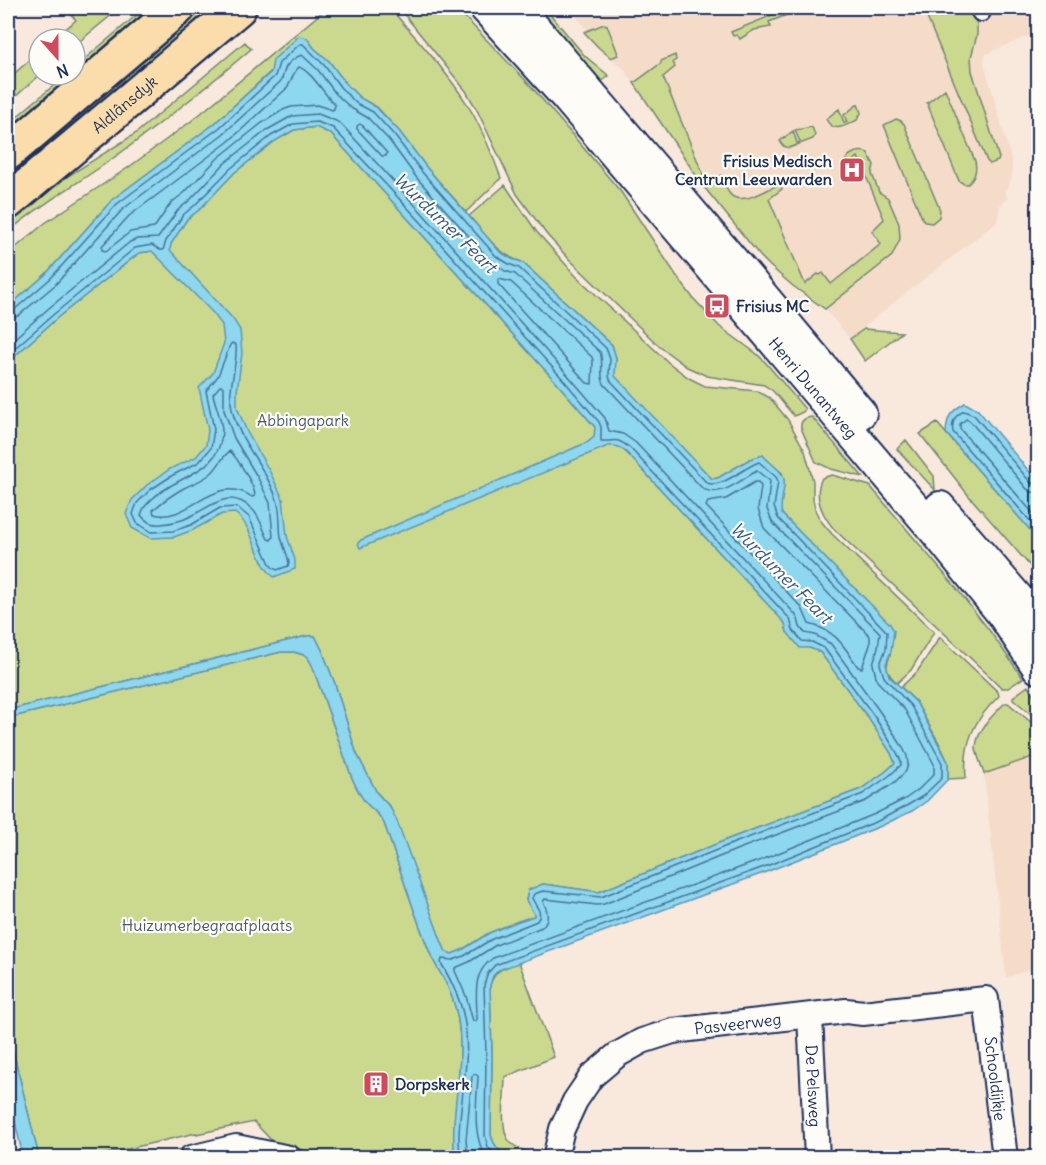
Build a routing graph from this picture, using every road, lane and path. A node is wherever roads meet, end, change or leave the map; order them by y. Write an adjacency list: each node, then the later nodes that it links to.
1 (178, 8): 5 (main road)
2 (239, 8): 6 (main road, Aldlânsdyk)
3 (485, 8): 8 (street, Henri Dunantweg)
4 (518, 8): 7 (street, Henri Dunantweg)
5 (8, 153)
6 (8, 202)
7 (1038, 621)
8 (1038, 668)
9 (986, 999): 10 (street, Pasveerweg); 15 (street, Schooldijkje)
10 (810, 1016): 13 (street, Pasveerweg); 14 (street, De Pelsweg)
11 (191, 1158): 12 (street)
12 (289, 1158)
13 (555, 1158)
14 (818, 1158)
15 (1005, 1158)

